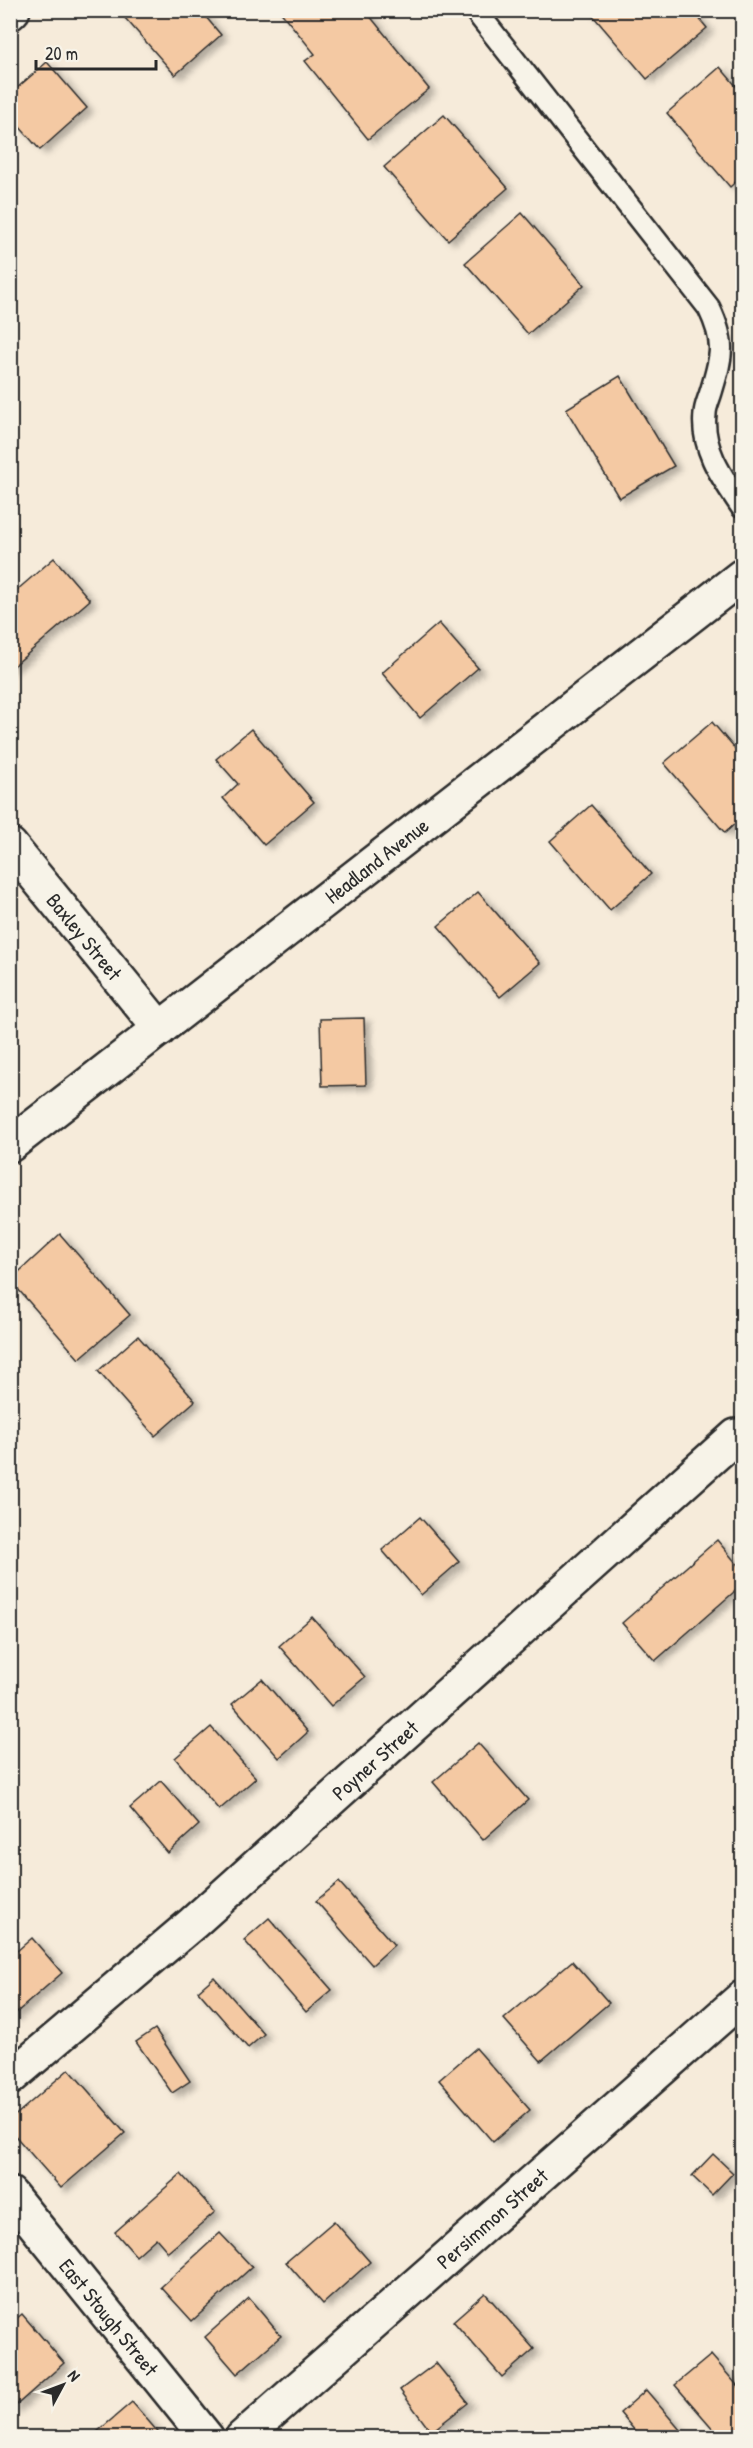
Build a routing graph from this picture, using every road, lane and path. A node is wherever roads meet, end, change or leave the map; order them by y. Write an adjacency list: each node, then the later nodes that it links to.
1 (475, 10): 2 (lane)
2 (742, 507)
3 (742, 576): 5 (street, Headland Avenue)
4 (10, 845): 5 (street, Baxley Street)
5 (160, 1029): 6 (street, Headland Avenue)
6 (10, 1145)
7 (736, 1436): 9 (street, Poyner Street)
8 (742, 1998): 12 (street, Persimmon Street)
9 (10, 2078)
10 (10, 2194): 11 (street, East Stough Street)
11 (207, 2438)
12 (242, 2438)

